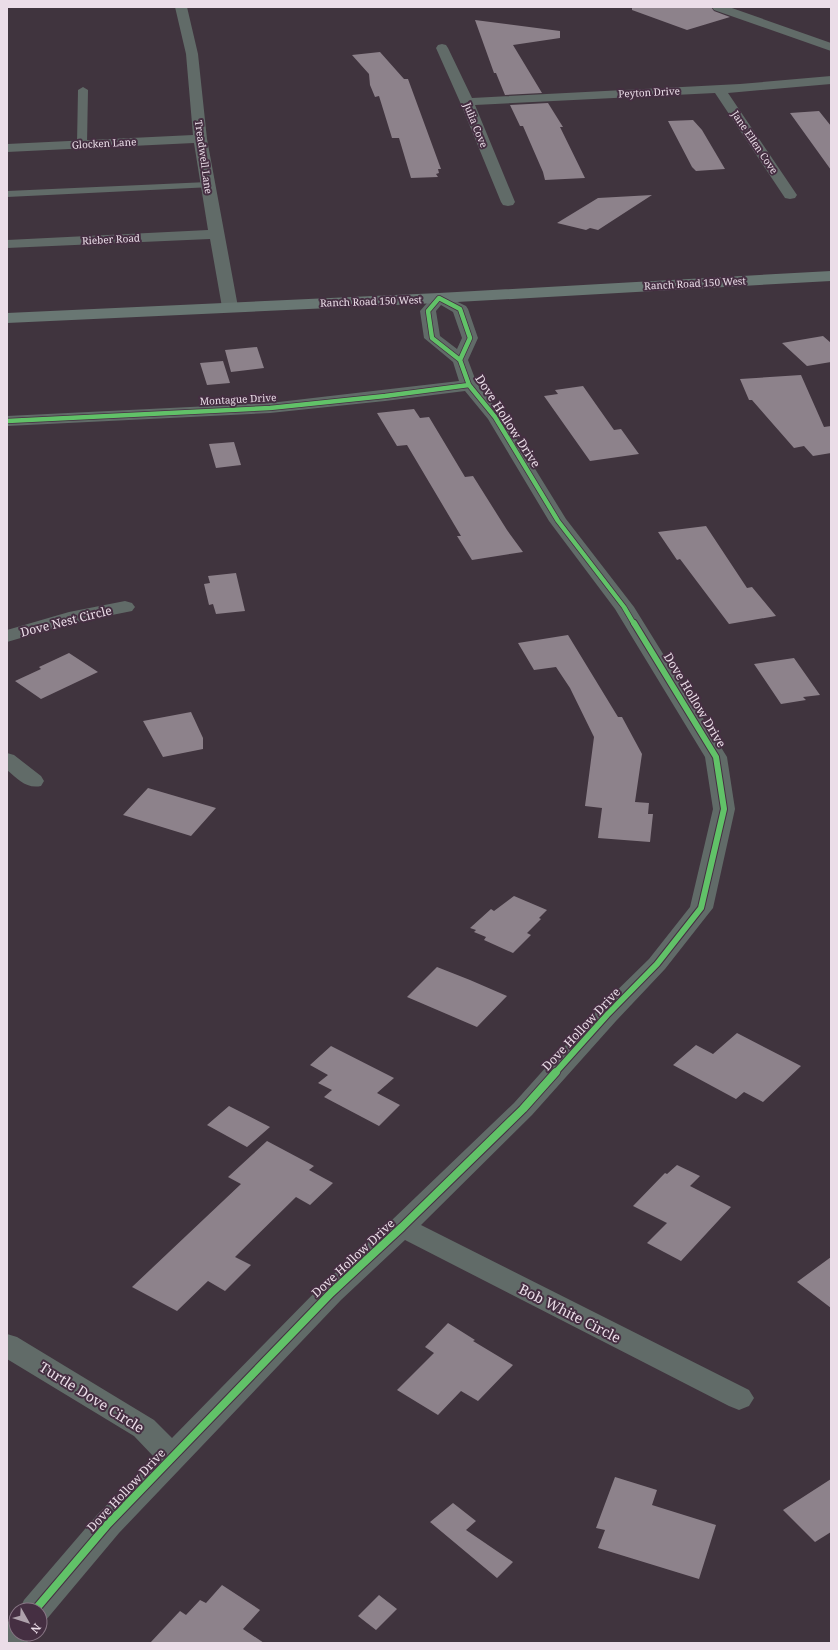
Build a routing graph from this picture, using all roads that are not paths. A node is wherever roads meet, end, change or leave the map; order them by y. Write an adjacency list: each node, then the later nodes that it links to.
1 (181, 7): 9 (street, Treadwell Lane)
2 (718, 7): 3 (street)
3 (831, 47)
4 (442, 48): 8 (street, Julia Cove)
5 (831, 80): 6 (street, Peyton Drive)
6 (719, 89): 8 (street, Peyton Drive); 14 (street, Jane Ellen Cove)
7 (83, 90): 10 (lane)
8 (467, 102): 15 (street, Julia Cove)
9 (200, 139): 10 (street, Glocken Lane); 12 (street, Treadwell Lane)
10 (82, 144): 11 (street, Glocken Lane)
11 (7, 148)
12 (208, 185): 13 (lane); 16 (street, Treadwell Lane)
13 (7, 194)
14 (790, 195)
15 (508, 202)
16 (216, 234): 17 (street, Rieber Road); 20 (street, Treadwell Lane)
17 (7, 244)
18 (831, 276): 19 (main road, Ranch Road 150 West)
19 (439, 298): 20 (main road, Ranch Road 150 West); 22 (street); 22 (street)
20 (230, 307): 21 (main road, Ranch Road 150 West)
21 (7, 318)
22 (460, 360): 23 (street, Dove Hollow Drive)
23 (469, 385): 24 (street, Montague Drive); 29 (street, Dove Hollow Drive)
24 (7, 421)
25 (125, 607): 26 (street, Dove Nest Circle)
26 (7, 636)
27 (7, 759): 28 (street)
28 (33, 781)
29 (402, 1227): 31 (street, Bob White Circle); 32 (street, Dove Hollow Drive)
30 (7, 1344): 32 (street, Turtle Dove Circle)
31 (739, 1398)
32 (172, 1457): 33 (street, Dove Hollow Drive)
33 (42, 1602)

